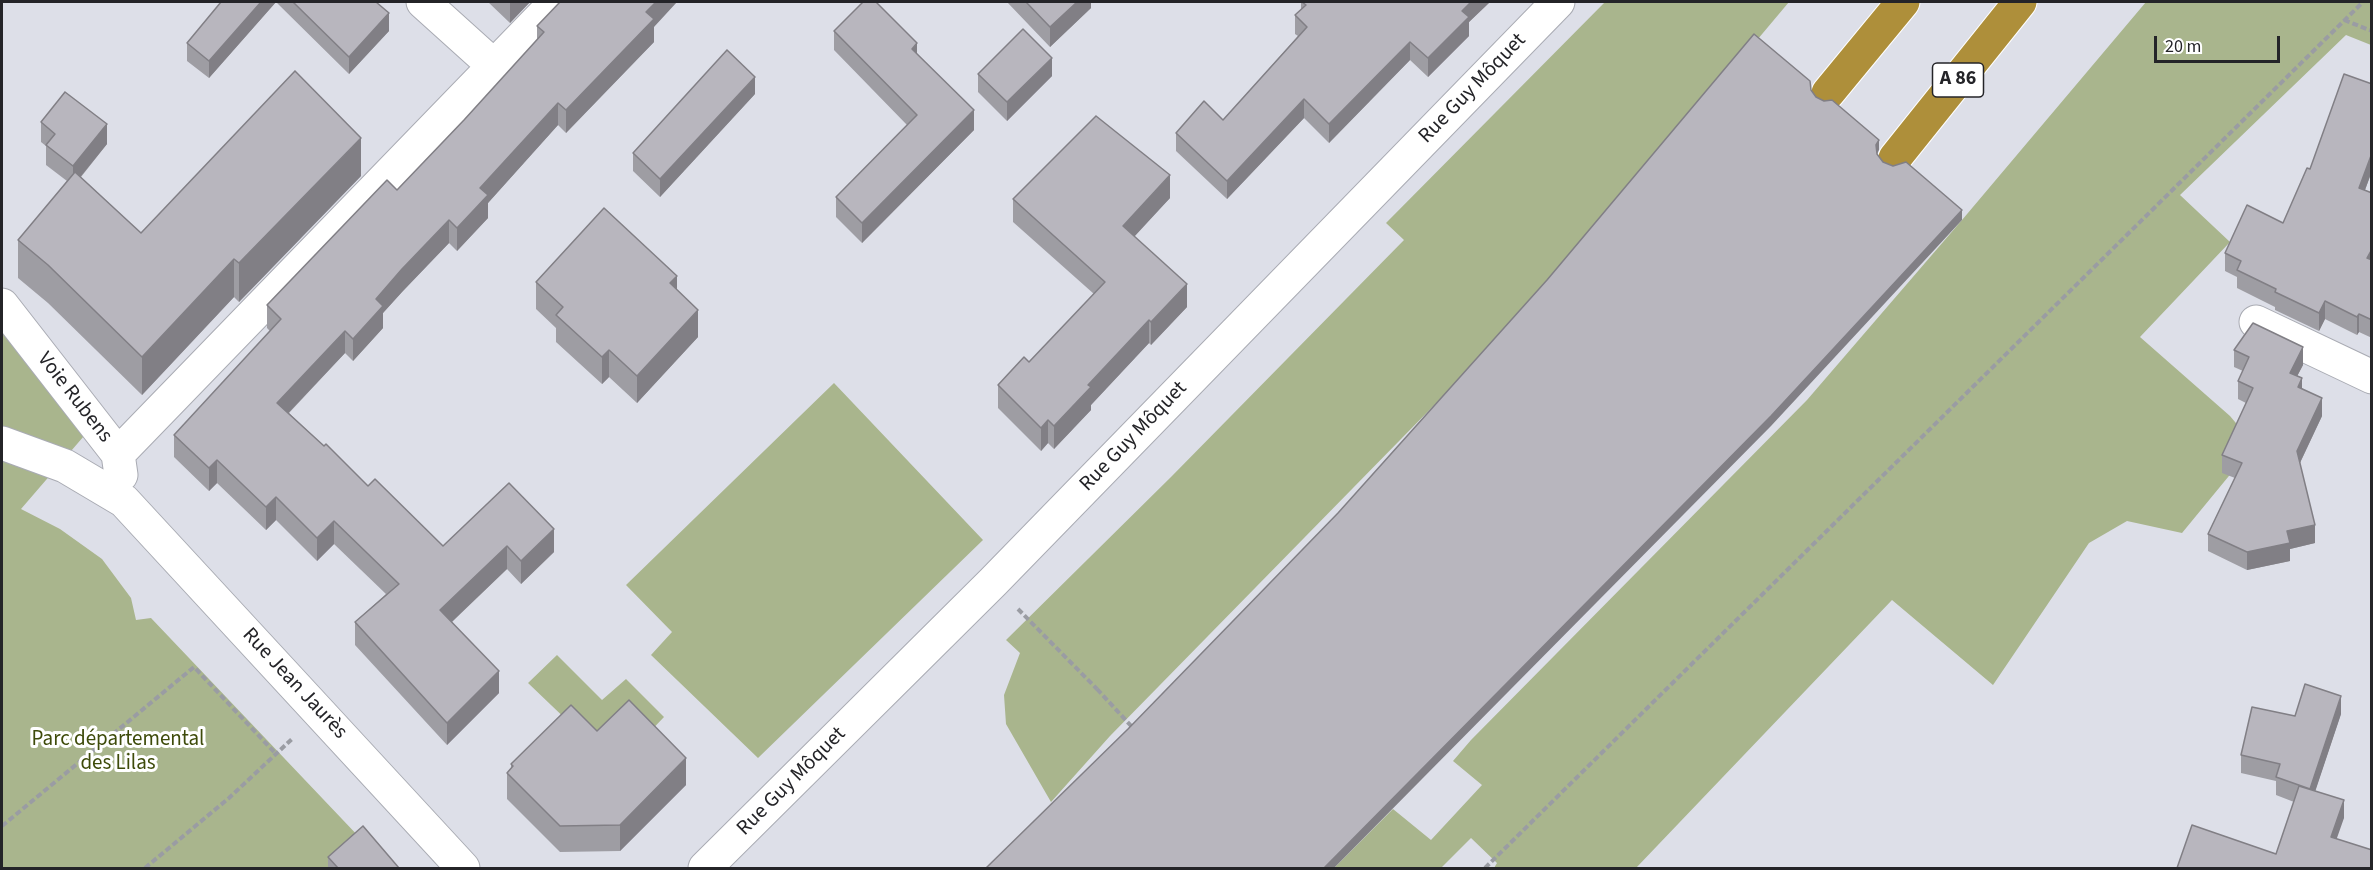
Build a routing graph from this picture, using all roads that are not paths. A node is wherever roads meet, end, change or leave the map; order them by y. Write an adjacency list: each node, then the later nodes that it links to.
1 (423, 2): 6 (street)
2 (556, 2): 6 (street)
3 (1558, 2): 16 (street, Rue Guy Môquet)
4 (1903, 2): 7 (highway)
5 (2020, 2): 8 (highway, A 86)
6 (494, 66): 13 (street)
7 (1828, 93)
8 (1895, 158)
9 (2, 305): 13 (street, Voie Rubens)
10 (2256, 321): 11 (street)
11 (2372, 377)
12 (2, 443): 14 (street, Rue Jean Jaurès)
13 (118, 454): 14 (street, Voie Rubens)
14 (124, 501): 15 (street, Rue Jean Jaurès)
15 (464, 868)
16 (705, 868)

